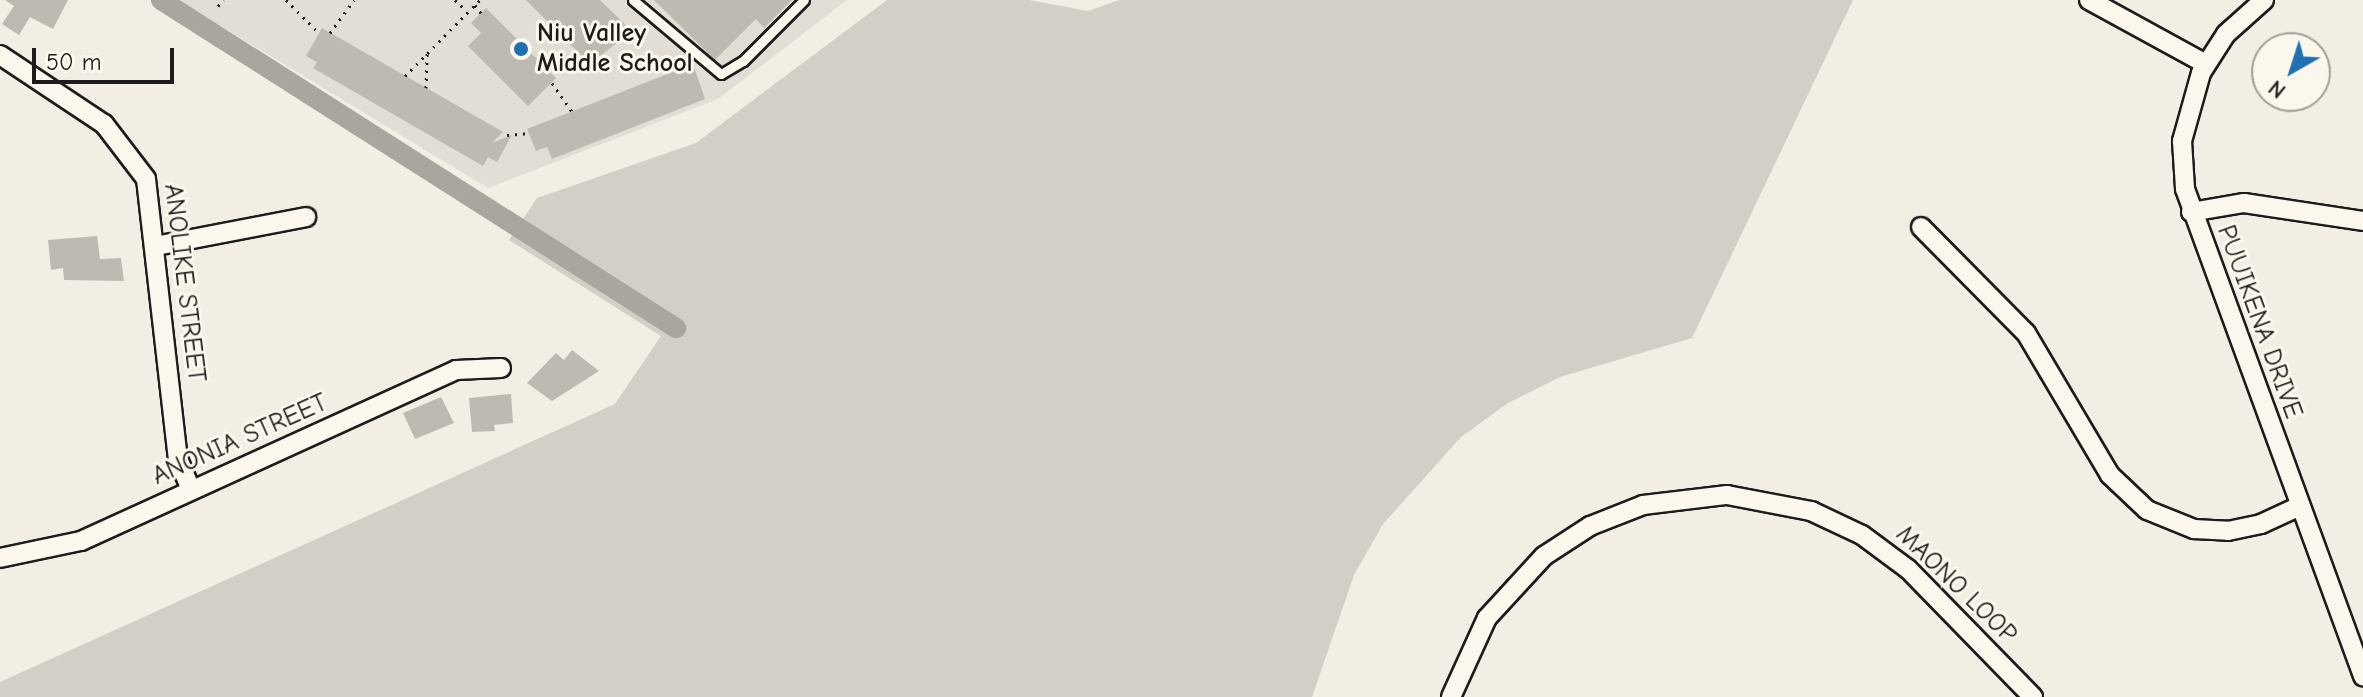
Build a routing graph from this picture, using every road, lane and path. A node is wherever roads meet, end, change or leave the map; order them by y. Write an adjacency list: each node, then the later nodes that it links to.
1 (224, 0): 11 (path)
2 (286, 0): 14 (path)
3 (354, 0): 15 (path)
4 (455, 0): 12 (path)
5 (480, 0): 10 (path)
6 (633, 0): 7 (lane)
7 (804, 0)
8 (2089, 0): 18 (street)
9 (2264, 0): 18 (street, PUUIKENA DRIVE)
10 (475, 5): 12 (path); 13 (path)
11 (218, 6)
12 (468, 12): 16 (path)
13 (481, 13)
14 (319, 33)
15 (330, 33)
16 (427, 53): 19 (path); 21 (path)
17 (0, 55): 29 (street, ANOLIKE STREET)
18 (2206, 64): 25 (street, PUUIKENA DRIVE)
19 (405, 76)
20 (552, 83): 22 (path)
21 (426, 88)
22 (572, 112)
23 (529, 133): 24 (path)
24 (507, 135)
25 (2191, 212): 27 (street); 32 (street, PUUIKENA DRIVE)
26 (306, 217): 29 (street)
27 (2363, 221)
28 (1921, 227): 32 (street)
29 (156, 246): 31 (street, ANOLIKE STREET)
30 (501, 368): 31 (street, ANONIA STREET)
31 (191, 490): 33 (street, ANONIA STREET)
32 (2300, 506): 34 (street, PUUIKENA DRIVE)
33 (0, 558)
34 (2363, 676)
35 (1451, 697): 36 (street, MAONO LOOP)
36 (2033, 697)

